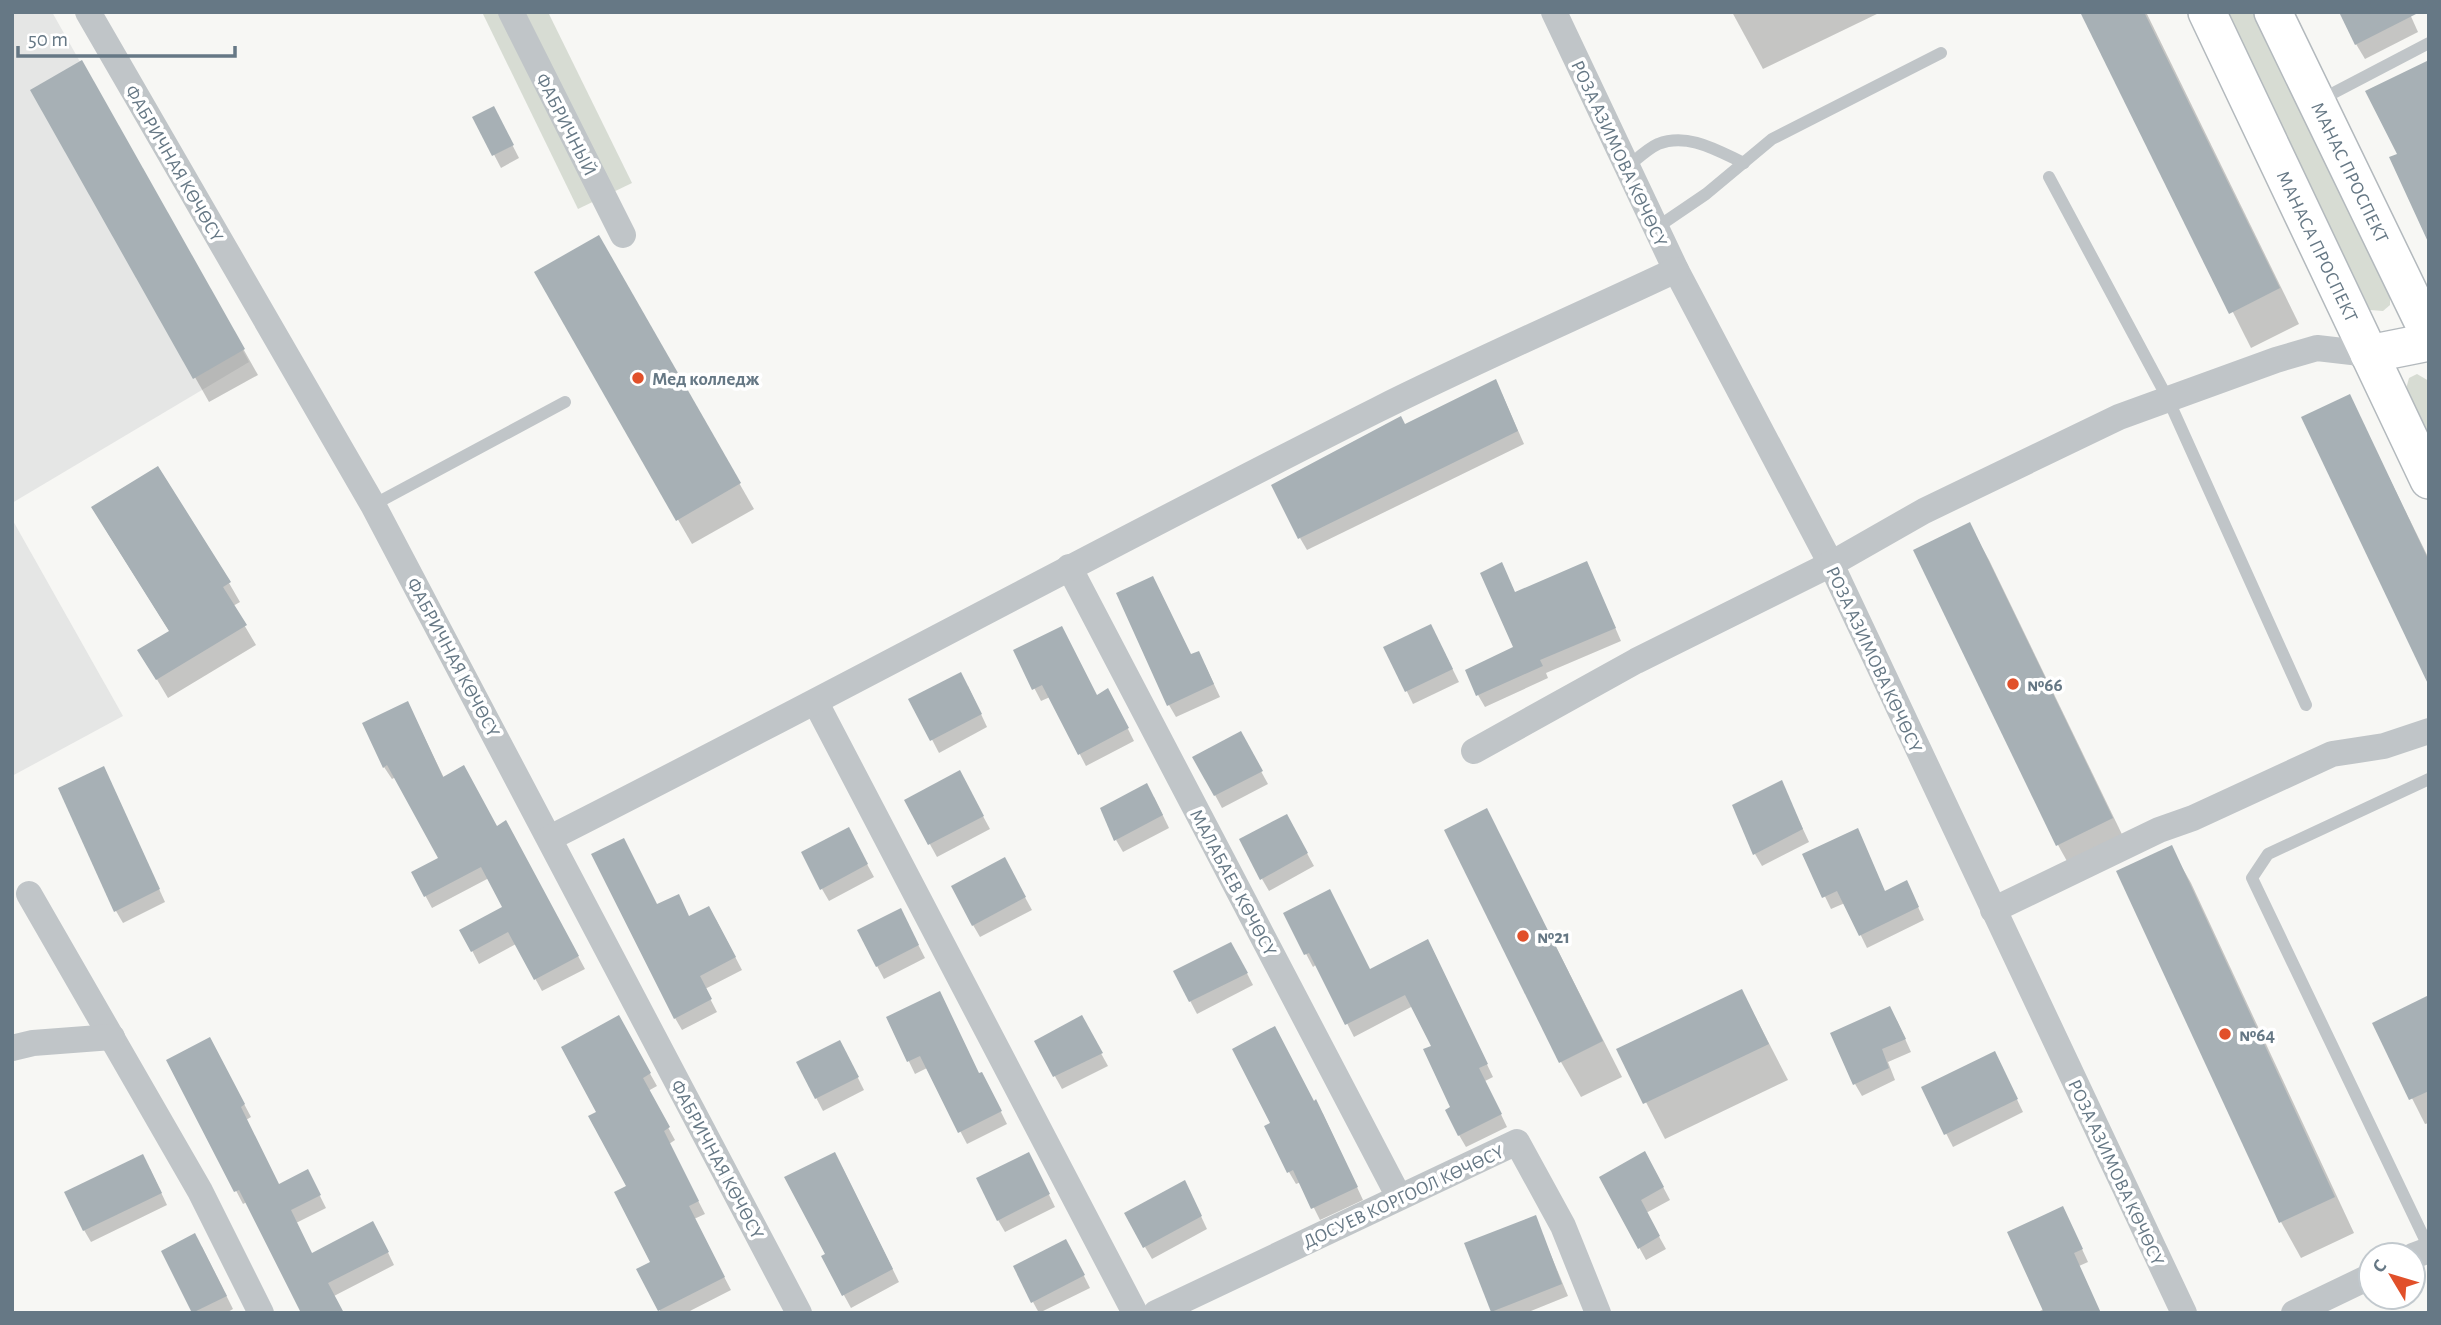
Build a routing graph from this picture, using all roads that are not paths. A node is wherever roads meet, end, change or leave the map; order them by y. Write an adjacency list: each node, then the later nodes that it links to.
1 (88, 12): 21 (street, ФАБРИЧНАЯ КӨЧӨСҮ)
2 (511, 12): 13 (street, ФАБРИЧНЫЙ)
3 (1553, 12): 10 (street, РОЗА АЗИМОВА КӨЧӨСҮ)
4 (2207, 12): 17 (main road, МАНАСА ПРОСПЕКТ)
5 (2273, 12): 8 (main road, МАНАС ПРОСПЕКТ)
6 (2429, 43): 8 (lane)
7 (1941, 53): 9 (lane)
8 (2316, 102): 15 (main road, МАНАС ПРОСПЕКТ)
9 (1744, 163): 10 (lane); 12 (lane)
10 (1627, 167): 12 (street, РОЗА АЗИМОВА КӨЧӨСҮ)
11 (2049, 177): 18 (lane)
12 (1656, 228): 14 (street, РОЗА АЗИМОВА КӨЧӨСҮ)
13 (623, 235)
14 (1675, 270): 22 (street, РОЗА АЗИМОВА КӨЧӨСҮ); 23 (street)
15 (2429, 334)
16 (2429, 342): 17 (main road)
17 (2369, 354): 18 (street); 20 (main road, МАНАСА ПРОСПЕКТ)
18 (2168, 399): 22 (street); 25 (lane)
19 (565, 402): 21 (lane)
20 (2429, 480)
21 (373, 505): 29 (street, ФАБРИЧНАЯ КӨЧӨСҮ)
22 (1831, 564): 27 (street); 31 (street, РОЗА АЗИМОВА КӨЧӨСҮ)
23 (1069, 567): 24 (street); 34 (street, МАЛАБАЕВ КӨЧӨСҮ)
24 (816, 704): 29 (street); 40 (street)
25 (2306, 705)
26 (2429, 731): 31 (street)
27 (1474, 751)
28 (2429, 779): 35 (lane)
29 (550, 838): 39 (street, ФАБРИЧНАЯ КӨЧӨСҮ)
30 (29, 894): 32 (street)
31 (1993, 910): 42 (street, РОЗА АЗИМОВА КӨЧӨСҮ)
32 (111, 1037): 33 (street); 38 (street)
33 (12, 1048)
34 (1399, 1197): 37 (street, ДОСУЕВ КОРГООЛ КӨЧӨСҮ); 41 (street, ДОСУЕВ КОРГООЛ КӨЧӨСҮ)
35 (2429, 1249)
36 (2357, 1283): 43 (street)
37 (1160, 1312)
38 (261, 1313)
39 (799, 1313)
40 (1135, 1313)
41 (1598, 1313)
42 (2183, 1313)
43 (2294, 1313)

